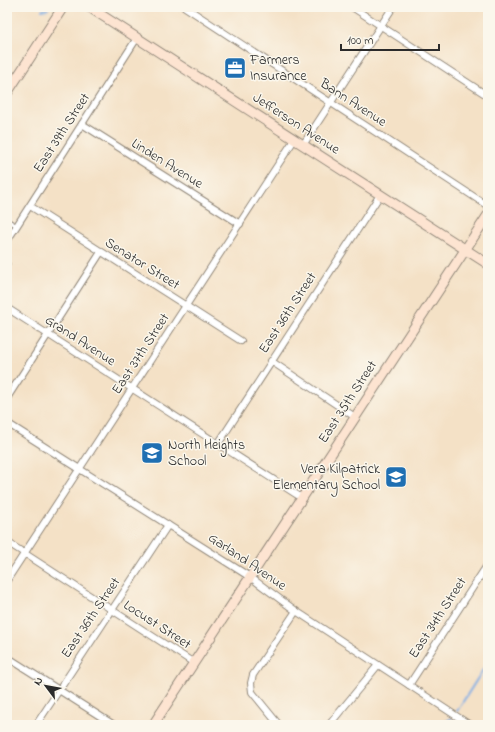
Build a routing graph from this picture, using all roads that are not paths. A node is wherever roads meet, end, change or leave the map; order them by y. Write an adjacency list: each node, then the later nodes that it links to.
1 (63, 7): 8 (street)
2 (89, 7): 7 (street, Jefferson Avenue)
3 (185, 7): 10 (street, Bann Avenue)
4 (352, 7): 6 (street)
5 (393, 7): 6 (street)
6 (380, 26): 9 (street); 10 (street)
7 (137, 38): 11 (street, East 39th Street); 12 (street, Jefferson Avenue)
8 (7, 93)
9 (488, 96)
10 (330, 103): 13 (street); 16 (street, Bann Avenue)
11 (82, 124): 15 (street, East 39th Street); 19 (street, Linden Avenue)
12 (294, 140): 13 (street, Jefferson Avenue); 19 (street, East 37th Street)
13 (303, 146): 14 (street, Jefferson Avenue)
14 (380, 195): 22 (street, Jefferson Avenue); 29 (street, East 36th Street)
15 (30, 206): 20 (street, East 39th Street); 23 (street, Senator Street)
16 (488, 206)
17 (488, 215): 22 (street, East 35th Street)
18 (7, 220): 20 (lane)
19 (240, 224): 25 (street, East 37th Street)
20 (17, 226): 21 (street, East 39th Street)
21 (7, 241)
22 (465, 249): 24 (street, Jefferson Avenue); 32 (street, East 35th Street)
23 (101, 252): 25 (street, Senator Street); 27 (street)
24 (488, 264)
25 (186, 306): 28 (street, Senator Street); 30 (street, East 37th Street)
26 (7, 308): 27 (street, Grand Avenue)
27 (48, 334): 30 (street, Grand Avenue); 31 (street)
28 (241, 341)
29 (271, 361): 32 (street); 34 (street, East 36th Street)
30 (132, 389): 34 (street, Grand Avenue); 35 (street, East 37th Street)
31 (7, 398)
32 (355, 417): 36 (street, East 35th Street)
33 (7, 423): 35 (street, Garland Avenue)
34 (218, 444): 36 (street, Grand Avenue)
35 (80, 470): 37 (street, Garland Avenue); 39 (street, East 37th Street)
36 (302, 498): 41 (street, East 35th Street)
37 (168, 525): 41 (street, Garland Avenue); 43 (street, East 36th Street)
38 (7, 542): 39 (street, Locust Street)
39 (24, 553): 42 (street, East 37th Street); 43 (street, Locust Street)
40 (488, 564): 48 (street, East 34th Street)
41 (250, 577): 44 (street, Garland Avenue); 46 (street, East 35th Street)
42 (7, 580)
43 (111, 610): 46 (street, Locust Street); 49 (street, East 36th Street)
44 (296, 611): 47 (street, Garland Avenue); 53 (street)
45 (7, 657): 49 (street)
46 (194, 663): 50 (street, East 35th Street)
47 (378, 665): 48 (street, Garland Avenue); 54 (street)
48 (409, 685): 55 (street, Garland Avenue)
49 (58, 690): 51 (street, East 36th Street); 52 (street)
50 (157, 723)
51 (36, 725)
52 (114, 725)
53 (279, 725)
54 (329, 725)
55 (470, 725)

